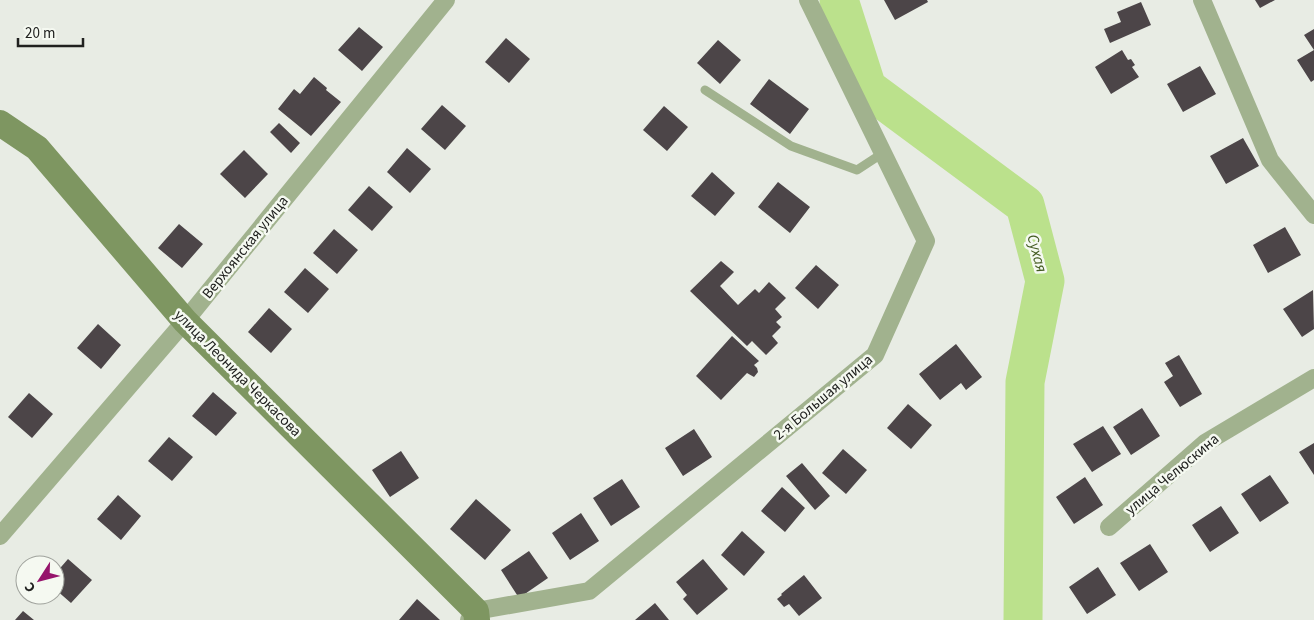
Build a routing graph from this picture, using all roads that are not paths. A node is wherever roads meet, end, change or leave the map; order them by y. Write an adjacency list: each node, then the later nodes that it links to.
1 (446, 0): 8 (street, Верхоянская улица)
2 (808, 0): 6 (street, 2-я Большая улица)
3 (1202, 0): 7 (street)
4 (705, 90): 6 (lane)
5 (0, 123): 8 (street, улица Леонида Черкасова)
6 (883, 153): 12 (street, 2-я Большая улица)
7 (1314, 215)
8 (185, 322): 11 (street, Верхоянская улица); 12 (street, улица Леонида Черкасова)
9 (1314, 378): 10 (street, улица Челюскина)
10 (1109, 527)
11 (0, 536)
12 (474, 617)

